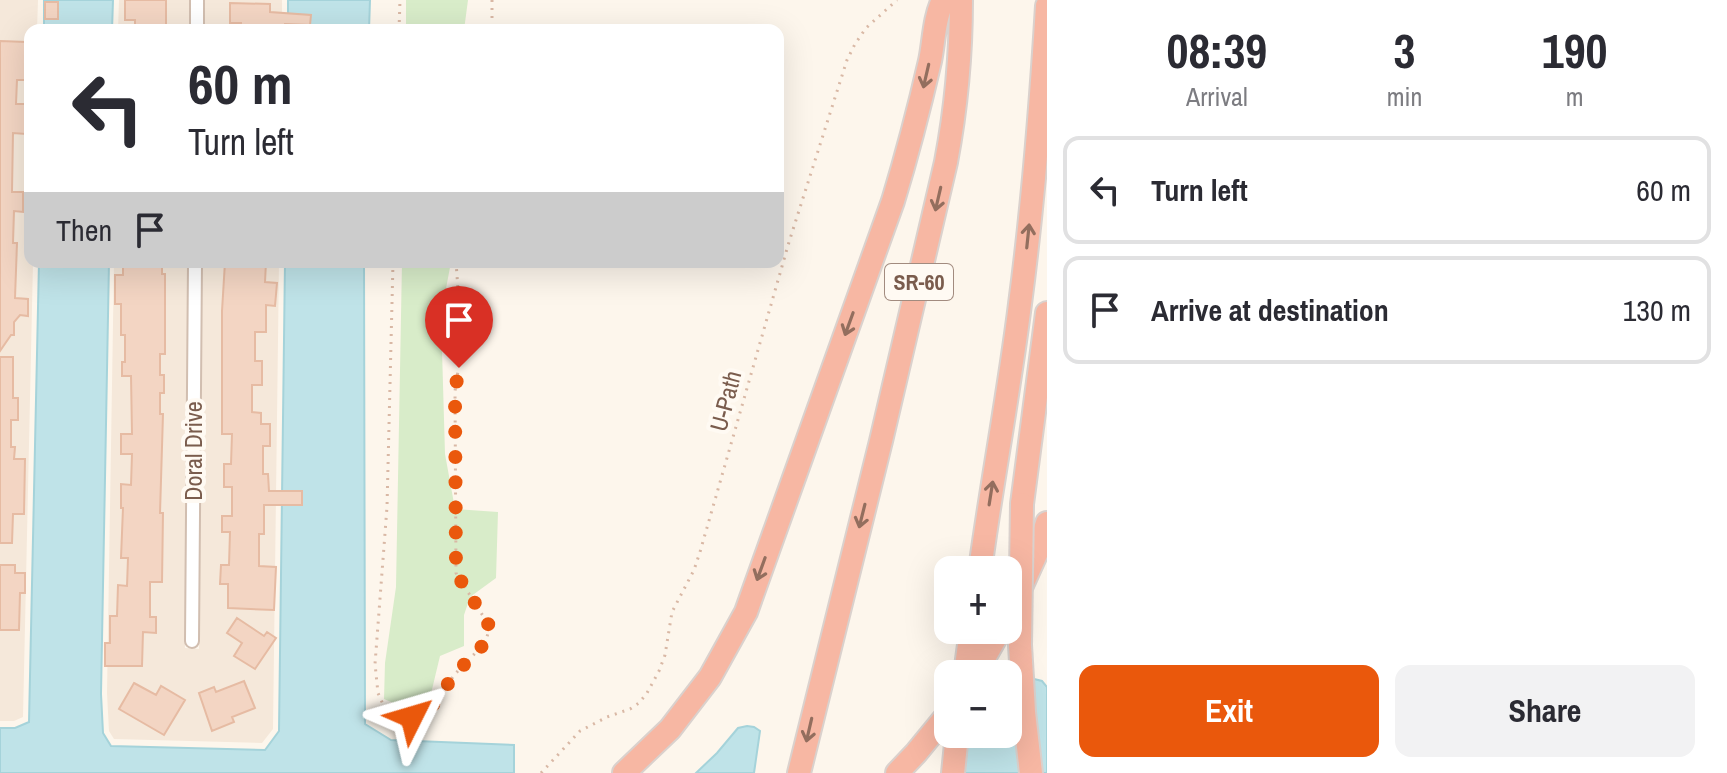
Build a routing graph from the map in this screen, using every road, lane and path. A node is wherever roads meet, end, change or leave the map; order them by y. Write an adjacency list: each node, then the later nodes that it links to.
1 (197, 0): 9 (street)
2 (400, 0): 10 (path)
3 (492, 0): 11 (path)
4 (897, 0): 13 (path, U-Path)
5 (943, 0): 26 (highway, one-way to 26)
6 (961, 0): 12 (highway, SR-60 / SR-60)
7 (977, 0): 12 (highway)
8 (1047, 6): 20 (highway, one-way to 8)
9 (197, 24)
10 (399, 24)
11 (492, 24)
12 (954, 122): 27 (highway, SR-60 / SR-60, one-way to 27)
13 (784, 259)
14 (195, 268): 22 (street, Doral Drive)
15 (393, 268): 16 (path)
16 (456, 268)
17 (782, 268): 25 (path, U-Path)
18 (1047, 313): 30 (highway, bridge)
19 (1047, 523): 21 (highway)
20 (982, 556)
21 (1022, 585)
22 (192, 641)
23 (934, 731): 28 (highway)
24 (956, 748): 29 (highway)
25 (541, 773)
26 (624, 773)
27 (799, 773)
28 (897, 773)
29 (953, 773)
30 (1031, 773)

